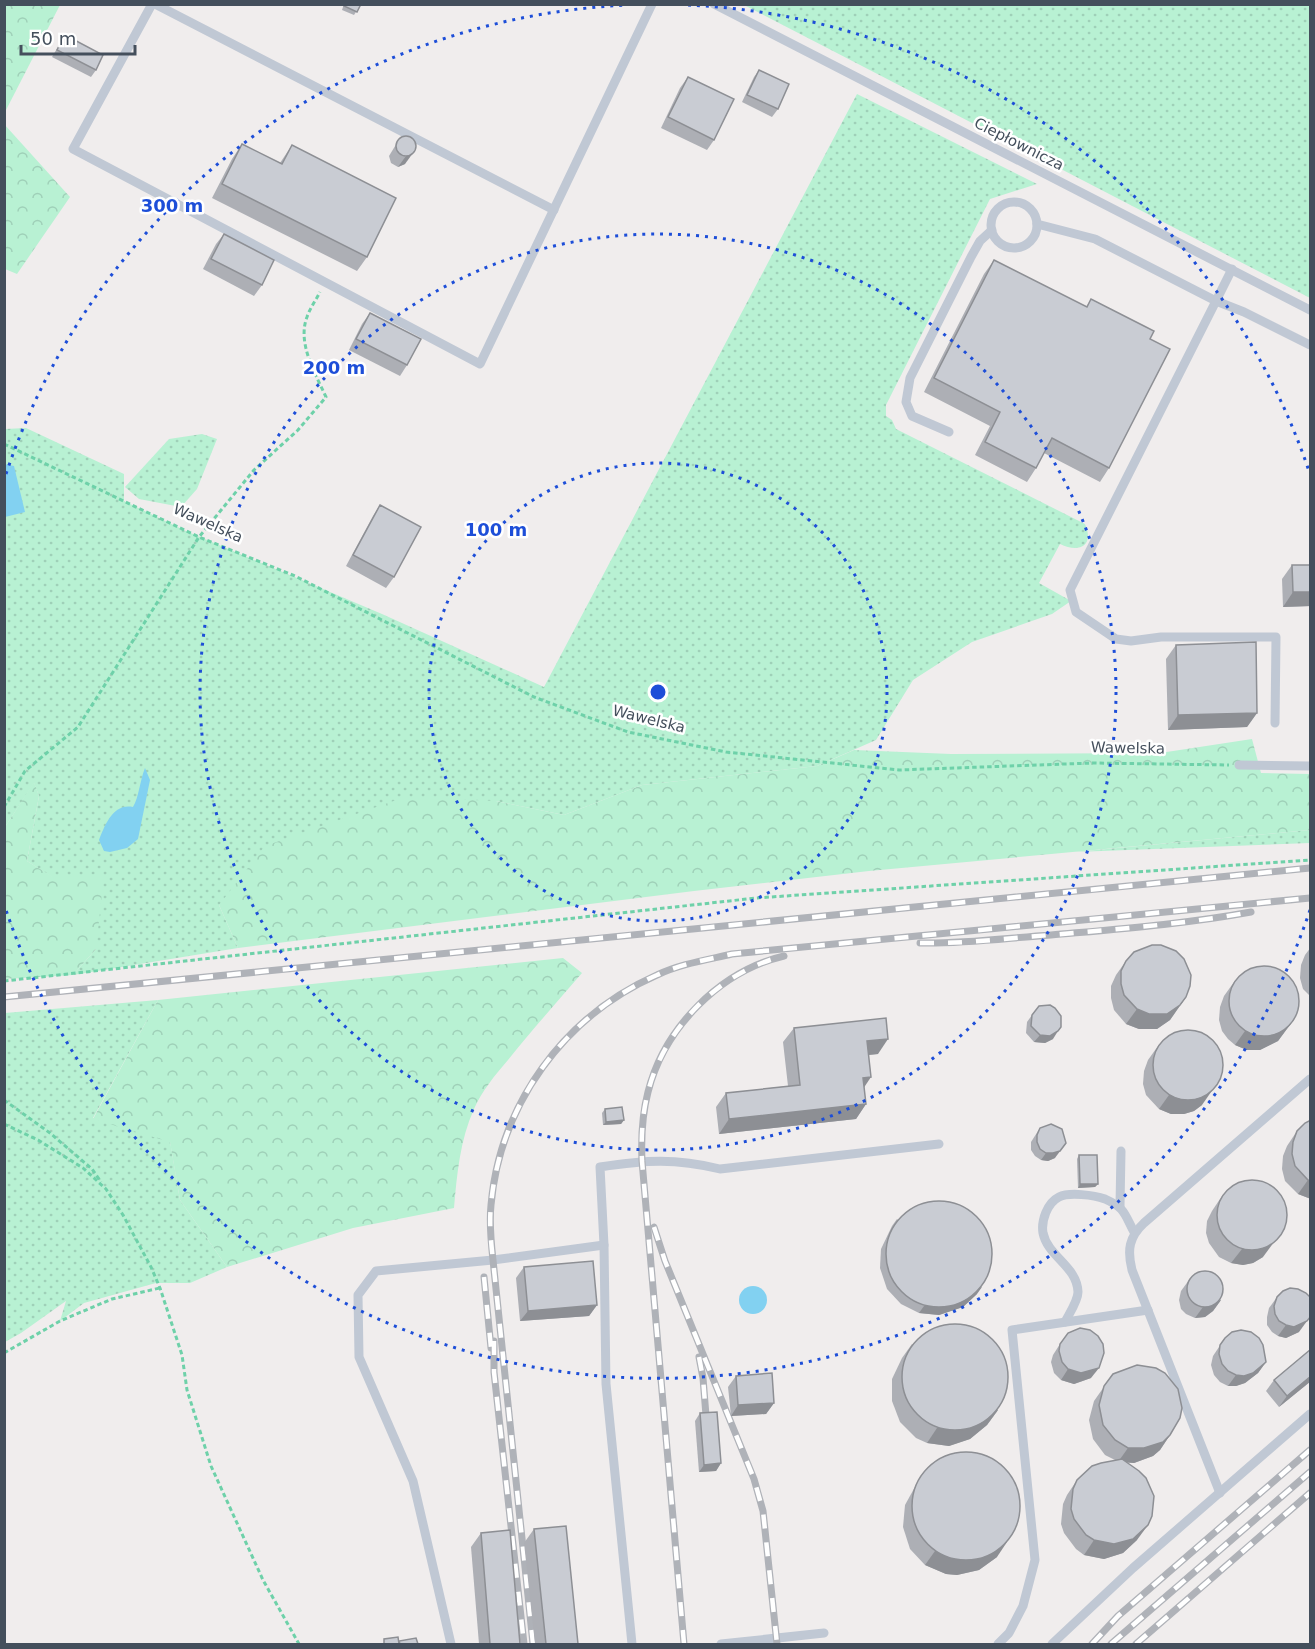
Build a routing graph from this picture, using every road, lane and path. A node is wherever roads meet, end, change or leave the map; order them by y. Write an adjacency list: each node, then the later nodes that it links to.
1 (154, 4): 4 (lane); 8 (lane)
2 (652, 4): 4 (lane)
3 (714, 4): 7 (lane, Ciepłownicza)
4 (554, 210): 8 (lane)
5 (1037, 224): 6 (lane); 6 (lane); 9 (lane)
6 (992, 230): 12 (lane)
7 (1232, 270): 9 (lane); 10 (lane, Ciepłownicza)
8 (325, 282): 14 (path)
9 (1216, 300): 11 (lane); 15 (lane)
10 (1311, 310)
11 (1311, 345)
12 (949, 432)
13 (4, 444): 14 (path, Wawelska)
14 (199, 537): 16 (path, Wawelska); 18 (path)
15 (1275, 723)
16 (1239, 765): 17 (lane)
17 (1311, 765)
18 (4, 807)
19 (1311, 860): 20 (path)
20 (4, 981)
21 (1311, 1078): 28 (lane)
22 (4, 1101): 26 (path)
23 (4, 1124): 26 (path)
24 (939, 1144): 29 (lane)
25 (1121, 1151): 27 (lane)
26 (106, 1189): 30 (path)
27 (1120, 1206): 28 (lane); 32 (lane)
28 (1134, 1232): 31 (lane)
29 (604, 1245): 38 (lane); 39 (lane)
30 (160, 1288): 33 (path); 37 (path)
31 (1148, 1310): 32 (lane); 35 (lane)
32 (1065, 1322): 41 (lane)
33 (4, 1353)
34 (1311, 1414): 35 (lane)
35 (1220, 1493): 42 (lane)
36 (824, 1633): 40 (lane)
37 (299, 1644)
38 (451, 1644)
39 (632, 1644)
40 (721, 1644)
41 (998, 1644)
42 (1052, 1644)

